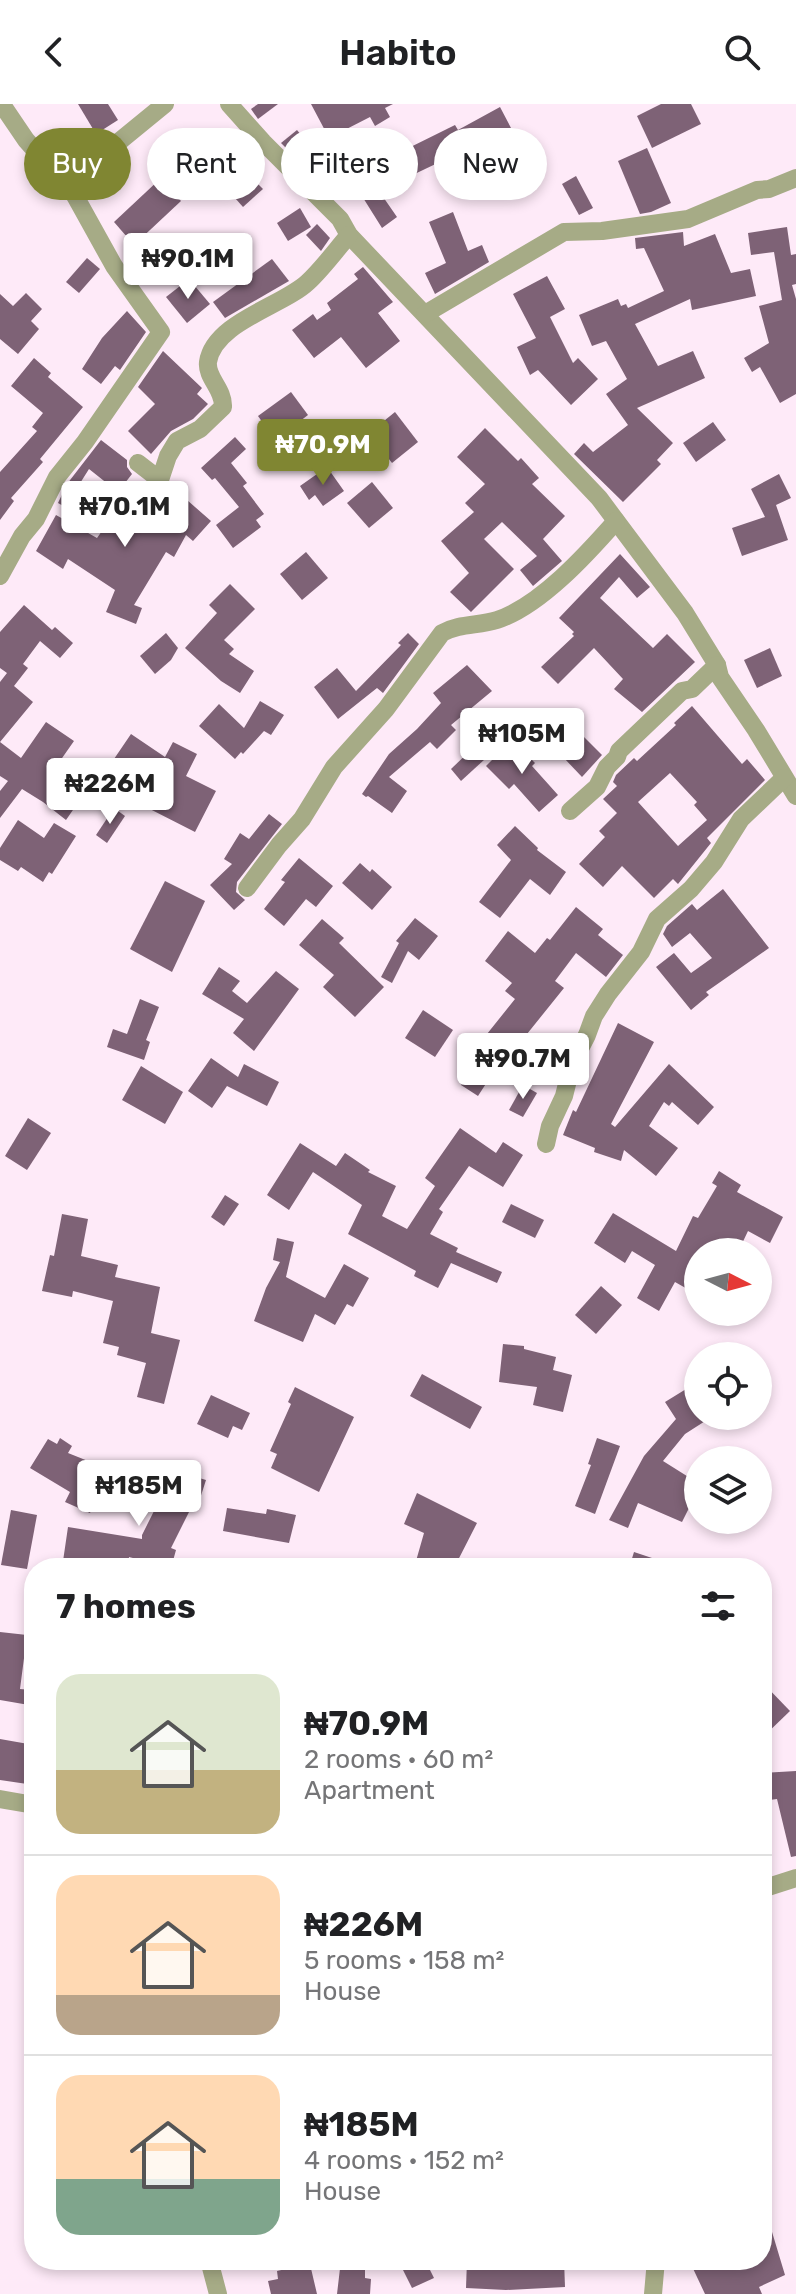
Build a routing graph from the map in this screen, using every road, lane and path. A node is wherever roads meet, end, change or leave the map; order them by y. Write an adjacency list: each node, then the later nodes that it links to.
1 (165, 104): 4 (street)
2 (229, 104): 8 (street)
3 (5, 109): 5 (street)
4 (131, 132)
5 (24, 137)
6 (796, 178): 9 (street)
7 (77, 200): 12 (street)
8 (349, 235): 9 (street); 10 (street)
9 (425, 314): 11 (street)
10 (138, 463)
11 (616, 521): 13 (street); 17 (street)
12 (0, 576)
13 (717, 665): 14 (street); 16 (street)
14 (784, 778): 15 (street); 18 (street)
15 (796, 796)
16 (570, 811)
17 (247, 888)
18 (546, 1144)
19 (0, 1799): 20 (street)
20 (24, 1803)
21 (796, 1878): 22 (street)
22 (772, 1886)
23 (212, 2270): 25 (street)
24 (655, 2270): 26 (street)
25 (218, 2294)
26 (653, 2294)

